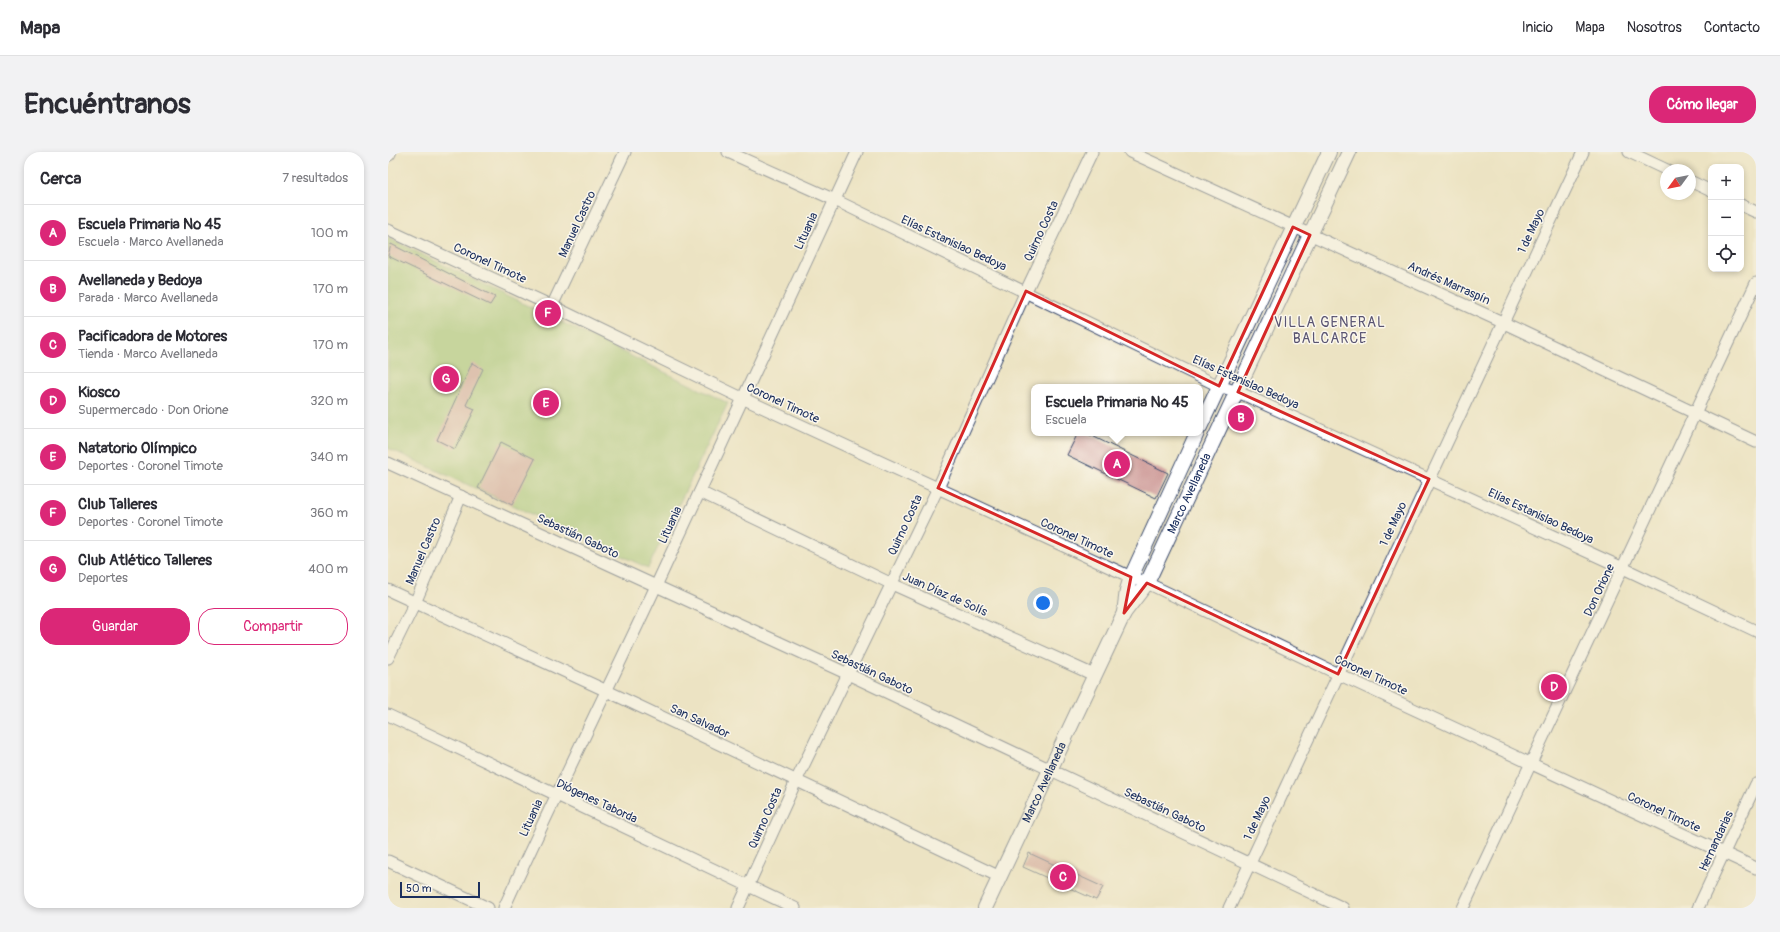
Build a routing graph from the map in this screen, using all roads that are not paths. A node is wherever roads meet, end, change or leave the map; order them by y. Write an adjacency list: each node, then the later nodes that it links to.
1 (625, 152): 21 (street, Manuel Castro)
2 (728, 152): 13 (street, Elías Estanislao Bedoya)
3 (857, 152): 13 (street, Lituania)
4 (1092, 152): 20 (street, Quirno Costa)
5 (1130, 152): 16 (street, Andrés Marraspín)
6 (1329, 152): 16 (street)
7 (1350, 152): 18 (street, Marco Avellaneda)
8 (1582, 152): 22 (street, 1 de Mayo)
9 (1629, 152): 10 (street)
10 (1660, 167)
11 (1696, 184): 12 (street)
12 (1708, 190)
13 (835, 200): 20 (street, Elías Estanislao Bedoya); 25 (street, Lituania)
14 (1744, 206): 15 (street)
15 (1756, 212)
16 (1293, 227): 18 (street, Andrés Marraspín); 23 (street)
17 (388, 230): 21 (street, Coronel Timote)
18 (1310, 235): 22 (street, Andrés Marraspín); 24 (street, Marco Avellaneda)
19 (1756, 283): 26 (street, Don Orione)
20 (1026, 292): 23 (street, Elías Estanislao Bedoya); 32 (street, Quirno Costa)
21 (552, 306): 25 (street, Coronel Timote)
22 (1502, 322): 26 (street, Andrés Marraspín); 31 (street, 1 de Mayo)
23 (1219, 386): 24 (street, Elías Estanislao Bedoya); 27 (street)
24 (1238, 392): 31 (street, Elías Estanislao Bedoya); 37 (street, Marco Avellaneda)
25 (742, 398): 32 (street, Coronel Timote); 33 (street, Lituania)
26 (1694, 413): 29 (street, Andrés Marraspín); 35 (street, Don Orione)
27 (1203, 421)
28 (1196, 436): 36 (street, Marco Avellaneda)
29 (1756, 442)
30 (388, 462): 34 (street, Sebastián Gaboto)
31 (1428, 479): 35 (street, Elías Estanislao Bedoya); 46 (street, 1 de Mayo)
32 (938, 488): 36 (street, Coronel Timote); 38 (street, Quirno Costa)
33 (700, 492): 38 (street, Juan Díaz de Solís); 39 (street, Lituania)
34 (461, 496): 39 (street, Sebastián Gaboto); 41 (street, Manuel Castro)
35 (1623, 568): 43 (street, Elías Estanislao Bedoya); 50 (street, Don Orione)
36 (1131, 577): 37 (street, Coronel Timote); 42 (street, Marco Avellaneda)
37 (1147, 583): 42 (street, Marco Avellaneda); 46 (street, Coronel Timote)
38 (892, 584): 45 (street, Quirno Costa); 47 (street, Juan Díaz de Solís)
39 (656, 587): 45 (street, Sebastián Gaboto); 48 (street, Lituania)
40 (388, 590): 41 (street, San Salvador)
41 (415, 602): 44 (street, Manuel Castro); 48 (street, San Salvador)
42 (1124, 613): 47 (street, Marco Avellaneda)
43 (1756, 631)
44 (388, 658)
45 (848, 674): 51 (street, Sebastián Gaboto); 52 (street, Quirno Costa)
46 (1338, 674): 50 (street, Coronel Timote); 57 (street, 1 de Mayo)
47 (1094, 675): 51 (street, Marco Avellaneda)
48 (607, 691): 52 (street, San Salvador); 54 (street, Lituania)
49 (388, 715): 54 (street, Diógenes Taborda)
50 (1531, 765): 55 (street, Coronel Timote); 68 (street, Don Orione)
51 (1051, 771): 57 (street, Sebastián Gaboto); 59 (street, Marco Avellaneda)
52 (796, 781): 59 (street, San Salvador); 60 (street, Quirno Costa)
53 (1756, 784): 55 (street, Hernandarias)
54 (555, 796): 60 (street, Diógenes Taborda); 62 (street, Lituania)
55 (1724, 854): 58 (street, Coronel Timote); 69 (street, Hernandarias)
56 (388, 860): 61 (street)
57 (1250, 865): 66 (street, 1 de Mayo); 67 (street, Sebastián Gaboto)
58 (1756, 868)
59 (1000, 876): 65 (street, Marco Avellaneda)
60 (749, 886): 63 (street, Quirno Costa); 64 (street, Diógenes Taborda)
61 (488, 908)
62 (504, 908)
63 (738, 908)
64 (795, 908)
65 (985, 908)
66 (1229, 908)
67 (1343, 908)
68 (1463, 908)
69 (1698, 908)

